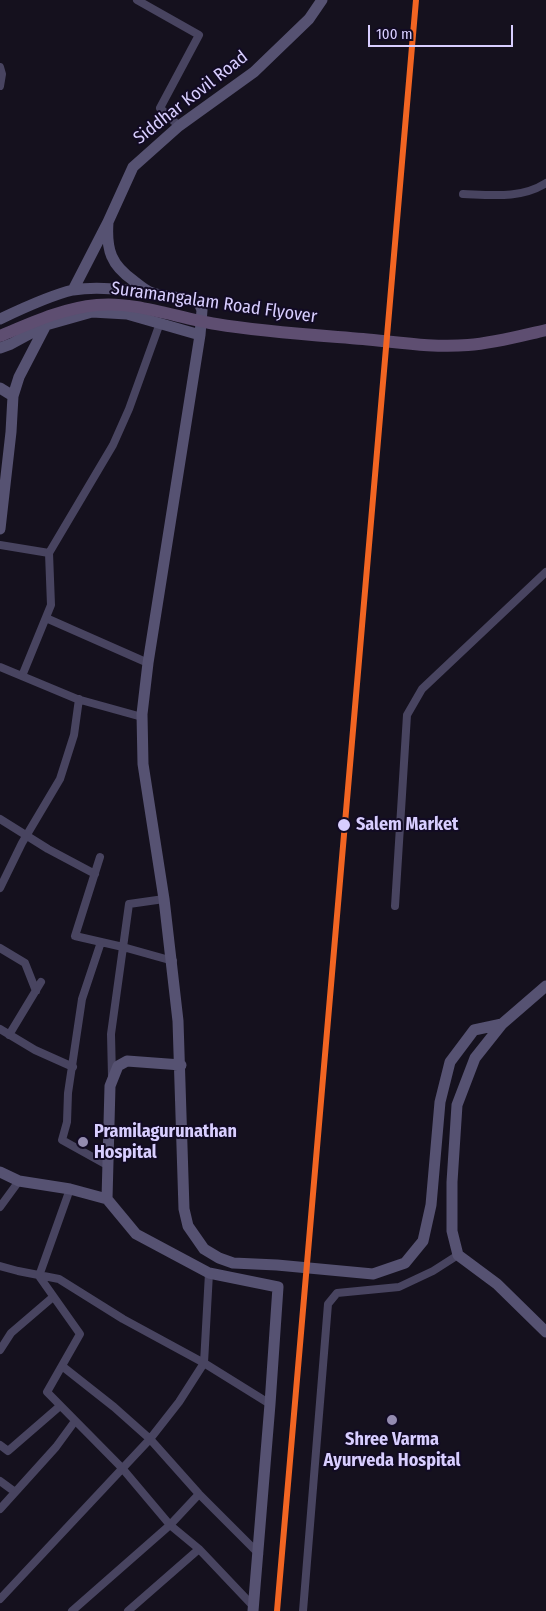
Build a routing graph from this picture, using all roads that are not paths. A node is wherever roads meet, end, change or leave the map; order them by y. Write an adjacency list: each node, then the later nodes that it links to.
1 (137, 0): 5 (street)
2 (322, 0): 5 (street, Siddhar Kovil Road)
3 (0, 67): 4 (street)
4 (0, 86)
5 (179, 126): 8 (street, Siddhar Kovil Road)
6 (546, 183): 7 (street)
7 (463, 194)
8 (108, 222): 9 (street, Siddhar Kovil Road); 10 (street)
9 (73, 290): 10 (street); 11 (street)
10 (150, 292): 17 (street)
11 (0, 319)
12 (546, 321): 15 (main road, Suramangalam Road Flyover)
13 (160, 322): 14 (street); 17 (street); 25 (street)
14 (46, 325): 19 (street); 21 (street)
15 (0, 327)
16 (546, 330): 18 (main road, Suramangalam Road Flyover, bridge)
17 (200, 335): 28 (street)
18 (0, 336)
19 (0, 348)
20 (0, 388): 21 (street)
21 (13, 396): 22 (street)
22 (2, 500): 23 (street)
23 (0, 529)
24 (0, 545): 25 (street)
25 (49, 552): 27 (street)
26 (546, 572): 40 (street)
27 (46, 618): 28 (street); 30 (street)
28 (148, 663): 32 (street)
29 (0, 667): 30 (street)
30 (22, 676): 31 (street)
31 (79, 699): 32 (street); 34 (street)
32 (142, 717): 39 (street)
33 (0, 819): 34 (street)
34 (27, 836): 36 (street); 37 (street)
35 (100, 857): 37 (street)
36 (3, 873): 38 (street)
37 (95, 874): 41 (street)
38 (0, 888)
39 (164, 899): 42 (street); 44 (street)
40 (395, 906)
41 (101, 942): 42 (street); 52 (street)
42 (123, 947): 44 (street); 53 (street)
43 (0, 948): 47 (street)
44 (172, 961): 51 (street)
45 (41, 982): 47 (street)
46 (545, 988): 48 (street)
47 (36, 991): 50 (street)
48 (502, 1024): 51 (street); 60 (street)
49 (0, 1031): 50 (street)
50 (10, 1035): 52 (street)
51 (181, 1065): 53 (street)
52 (73, 1067): 54 (street)
53 (112, 1079): 54 (street)
54 (107, 1165): 58 (street)
55 (0, 1172): 56 (street)
56 (19, 1181): 57 (street); 59 (street)
57 (70, 1189): 58 (street); 63 (street)
58 (108, 1199): 62 (street)
59 (0, 1207)
60 (458, 1255): 65 (street); 86 (street)
61 (0, 1266): 63 (street)
62 (209, 1273): 67 (street); 69 (street)
63 (39, 1276): 64 (street); 67 (street)
64 (53, 1297): 66 (street); 68 (street)
65 (546, 1332)
66 (0, 1350)
67 (204, 1363): 69 (street); 72 (street)
68 (62, 1366): 70 (street); 72 (street)
69 (270, 1404): 81 (street)
70 (60, 1406): 71 (street); 73 (street)
71 (75, 1421): 74 (street); 76 (street)
72 (150, 1439): 74 (street); 77 (street)
73 (0, 1444)
74 (122, 1468): 79 (street); 82 (street)
75 (0, 1481): 76 (street)
76 (15, 1492): 78 (street)
77 (199, 1494): 79 (street); 81 (street)
78 (0, 1509)
79 (170, 1525): 80 (street); 84 (street)
80 (199, 1549): 83 (street); 85 (street)
81 (259, 1554): 83 (street)
82 (0, 1599)
83 (252, 1610)
84 (72, 1611)
85 (128, 1611)
86 (303, 1611)

